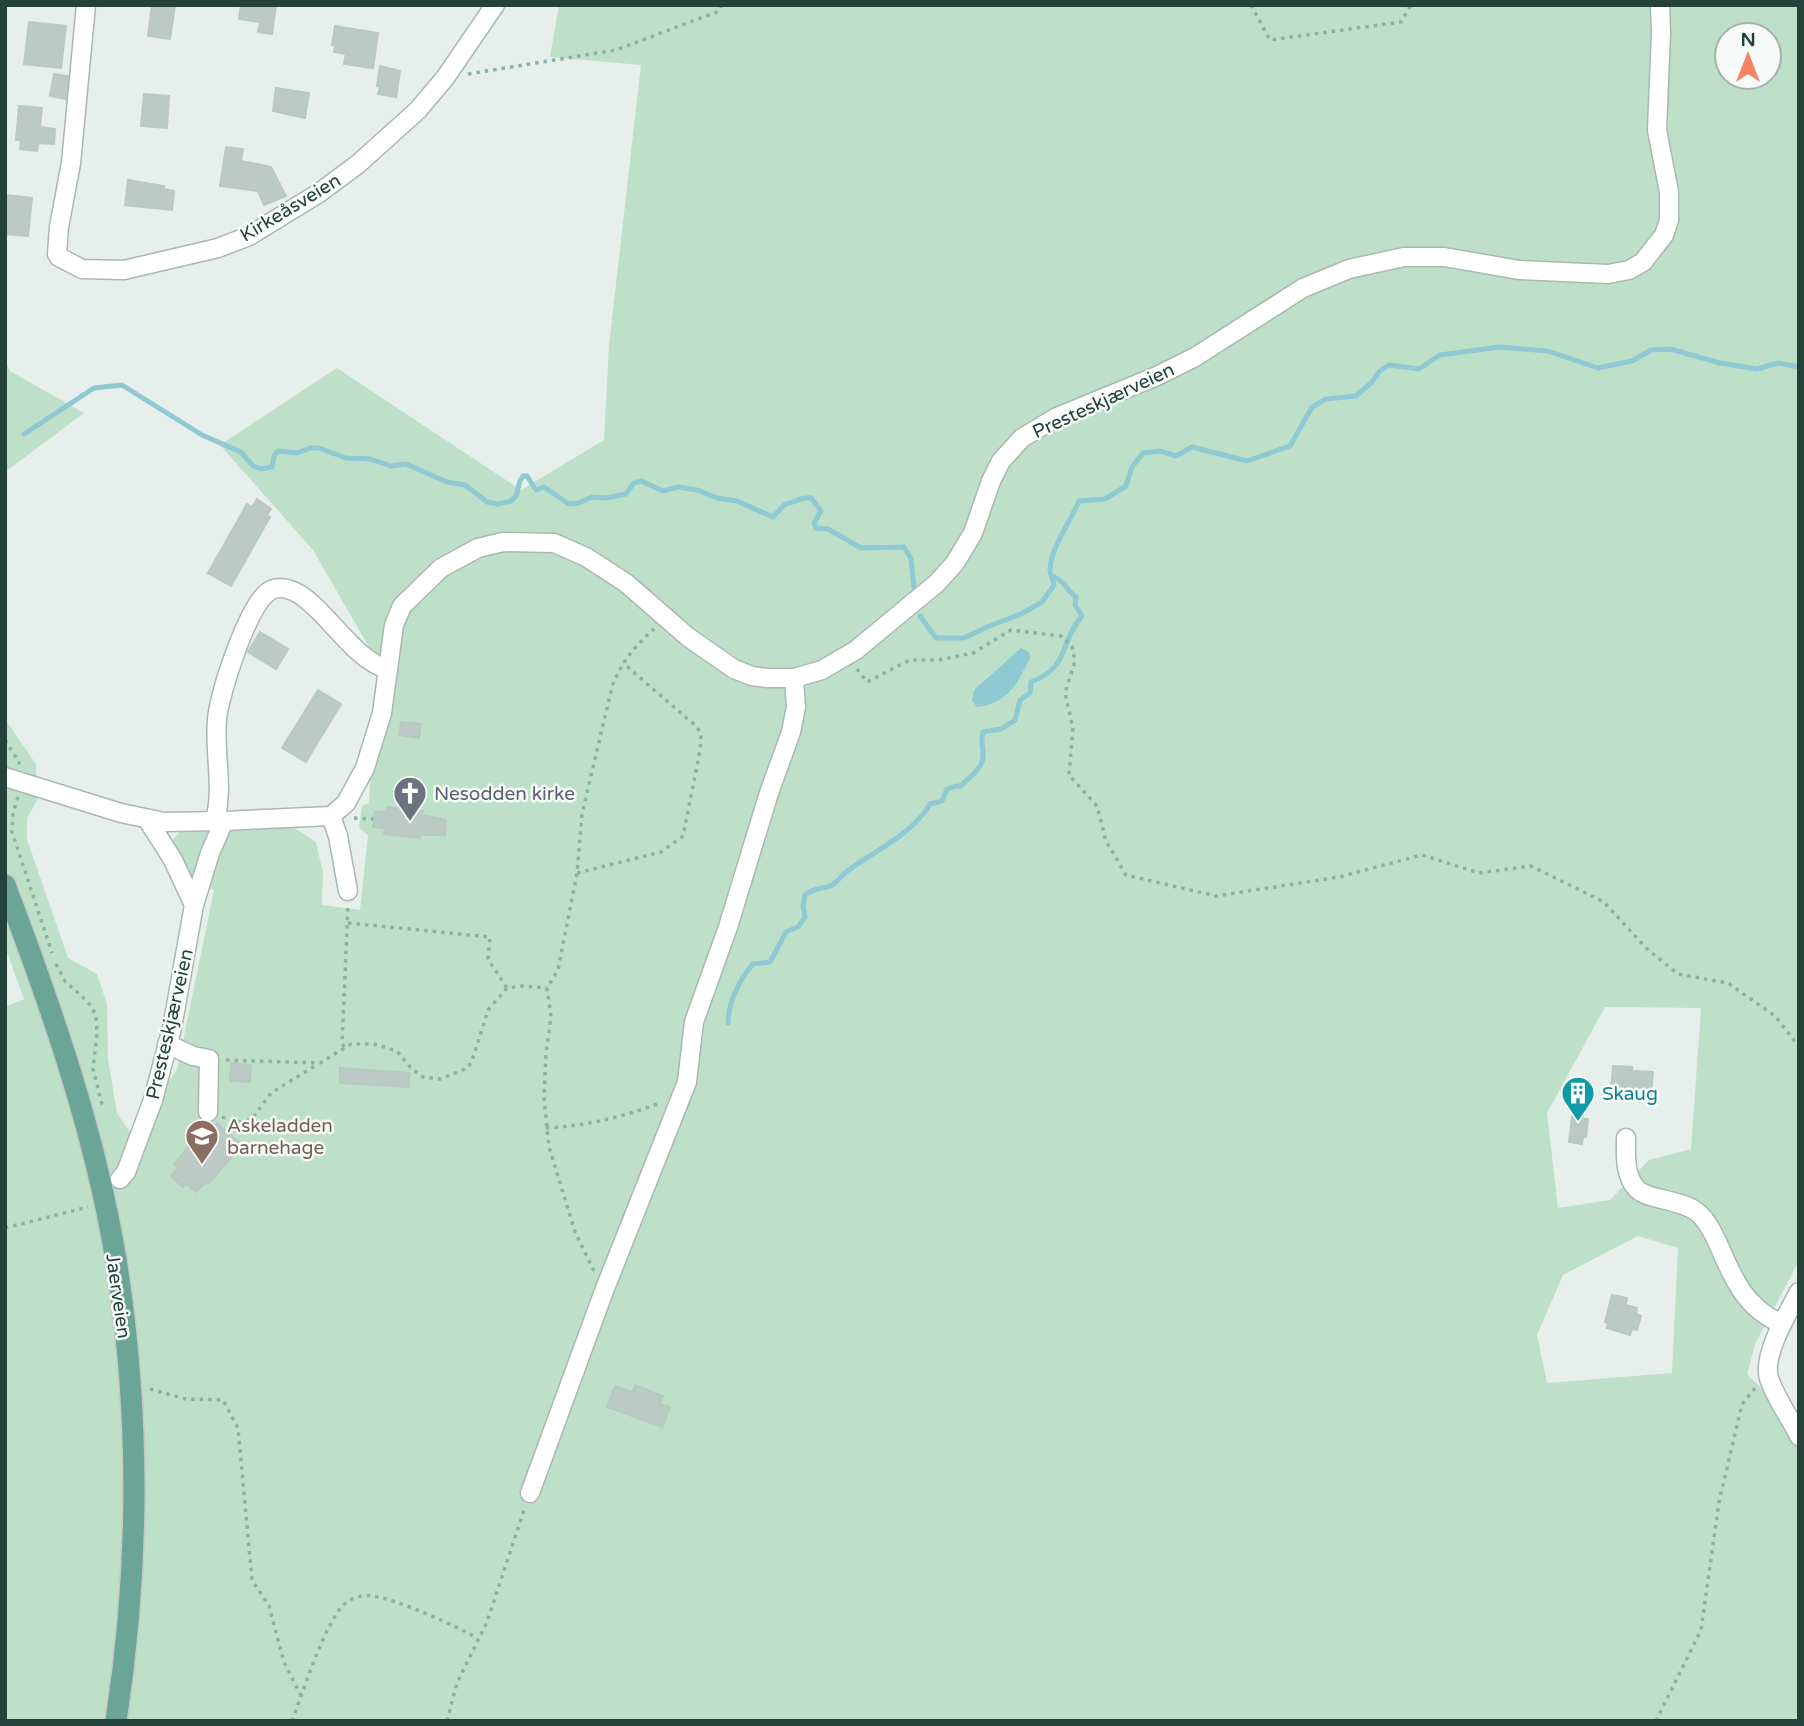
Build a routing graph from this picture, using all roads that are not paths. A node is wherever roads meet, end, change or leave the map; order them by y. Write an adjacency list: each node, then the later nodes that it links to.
1 (86, 5): 2 (street, Kirkeåsveien)
2 (495, 5)
3 (1660, 5): 5 (street, Presteskjærveien)
4 (388, 669): 5 (street, Presteskjærveien); 7 (street, Presteskjærveien); 9 (street, Presteskjærveien)
5 (794, 678): 20 (street)
6 (5, 778): 8 (street)
7 (331, 816): 9 (street); 11 (street)
8 (147, 819): 9 (street); 12 (street)
9 (220, 821): 12 (street, Presteskjærveien)
10 (5, 885): 21 (main road, Jaerveien)
11 (348, 891)
12 (194, 905): 13 (street, Presteskjærveien)
13 (167, 1044): 14 (street); 16 (street, Presteskjærveien)
14 (208, 1112)
15 (1626, 1138): 18 (street)
16 (120, 1179)
17 (1799, 1292): 18 (street)
18 (1782, 1324): 19 (street)
19 (1799, 1436)
20 (530, 1493)
21 (116, 1721)

